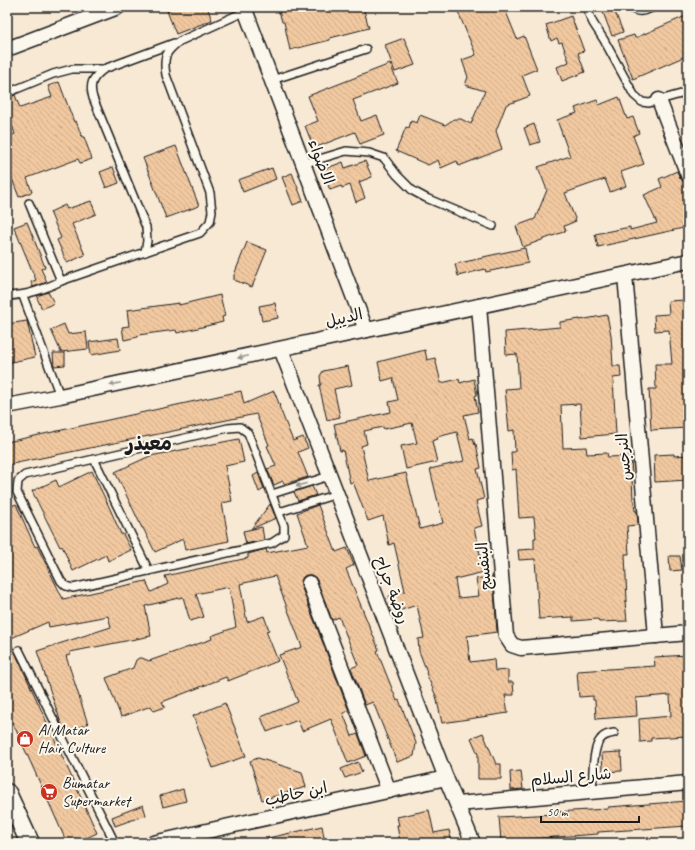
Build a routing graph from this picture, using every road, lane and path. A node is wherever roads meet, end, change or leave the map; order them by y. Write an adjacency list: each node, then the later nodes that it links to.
1 (118, 7): 7 (street)
2 (586, 7): 13 (lane)
3 (630, 7): 4 (lane)
4 (654, 7)
5 (245, 9): 6 (lane); 10 (street, الاضواء)
6 (180, 41): 9 (lane); 18 (lane)
7 (8, 44)
8 (366, 49): 10 (lane)
9 (104, 69): 12 (lane); 18 (lane)
10 (272, 80): 14 (street, الاضواء)
11 (688, 92): 13 (lane)
12 (7, 93)
13 (658, 100): 15 (street)
14 (304, 164): 17 (lane); 25 (street, الاضواء)
15 (688, 175)
16 (29, 203): 21 (lane)
17 (494, 226)
18 (145, 252): 21 (lane)
19 (688, 261): 20 (street, الديبل)
20 (625, 275): 24 (street, الديبل); 37 (street, النرجس)
21 (61, 281): 23 (lane)
22 (7, 296): 23 (lane)
23 (23, 296): 27 (lane)
24 (479, 306): 25 (street, الديبل); 37 (street, البنفسج)
25 (366, 330): 26 (street, الديبل)
26 (281, 349): 27 (street, الديبل, one-way to 27); 30 (street, روضة جراح)
27 (60, 396): 28 (street, الديبل)
28 (7, 406)
29 (94, 459): 31 (lane); 34 (lane); 34 (lane)
30 (329, 476): 31 (lane, one-way to 31); 32 (street, روضة جراح)
31 (272, 494): 33 (lane)
32 (336, 494): 33 (lane); 40 (street, روضة جراح)
33 (279, 512): 34 (lane)
34 (149, 571)
35 (310, 583): 42 (street)
36 (688, 633): 37 (street, البنفسج)
37 (656, 636)
38 (19, 650): 47 (lane)
39 (614, 733): 44 (lane)
40 (446, 778): 42 (street, ابن حاطب); 45 (street, روضة جراح)
41 (688, 783): 44 (street, شارع السلام)
42 (389, 791): 48 (street, ابن حاطب)
43 (7, 793): 46 (street)
44 (592, 793): 45 (street, شارع السلام)
45 (458, 804): 49 (street, روضة جراح)
46 (30, 843)
47 (114, 843)
48 (153, 843)
49 (473, 843)

